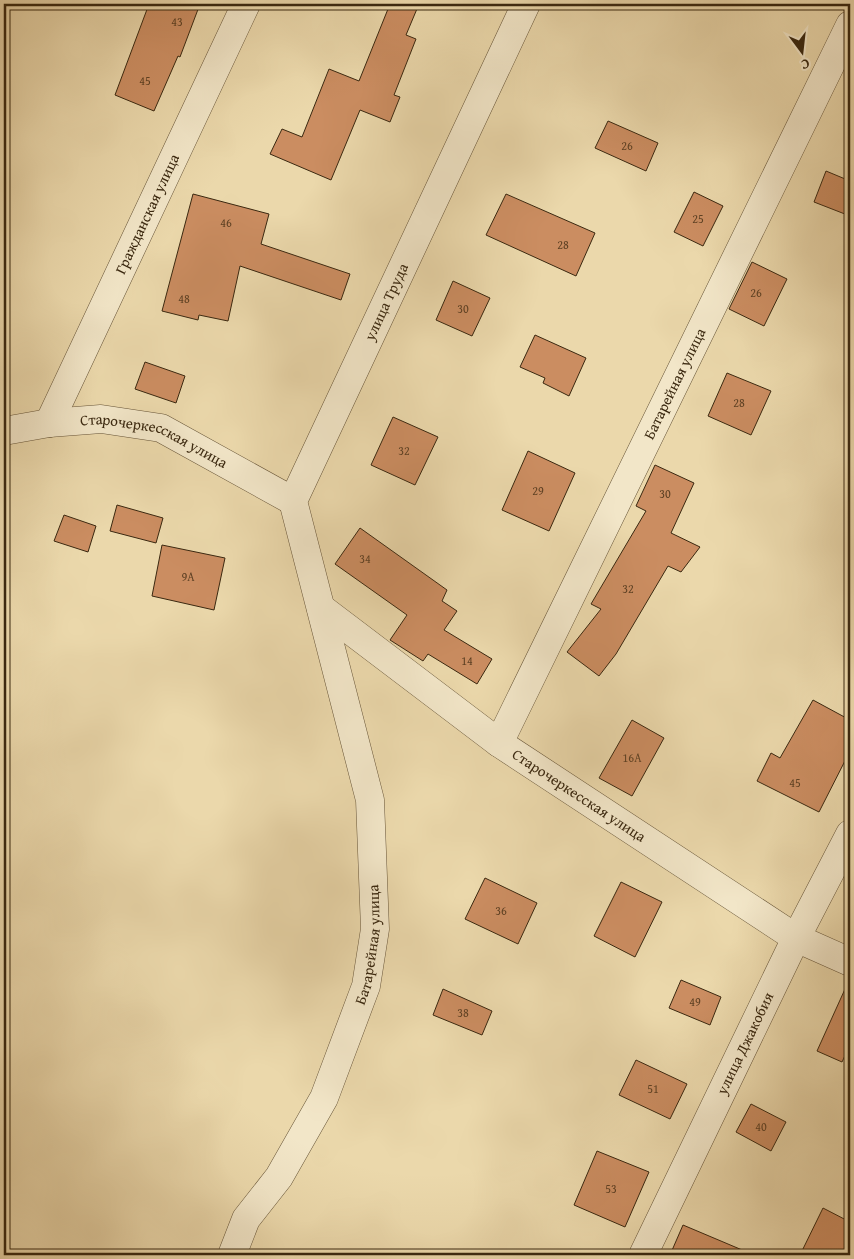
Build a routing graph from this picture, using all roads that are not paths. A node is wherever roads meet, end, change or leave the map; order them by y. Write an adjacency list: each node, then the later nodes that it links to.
1 (246, 4): 4 (street, Гражданская улица)
2 (526, 4): 6 (street, улица Труда)
3 (850, 26): 8 (street, Батарейная улица)
4 (49, 423): 5 (street, Старочеркесская улица); 6 (street, Старочеркесская улица)
5 (4, 431)
6 (293, 502): 7 (street)
7 (321, 608): 8 (street, Старочеркесская улица); 12 (street, Батарейная улица)
8 (499, 743): 10 (street, Старочеркесская улица)
9 (850, 834): 10 (street, улица Джакобия)
10 (796, 938): 11 (street, Старочеркесская улица); 13 (street, улица Джакобия)
11 (850, 962)
12 (232, 1255)
13 (643, 1255)

